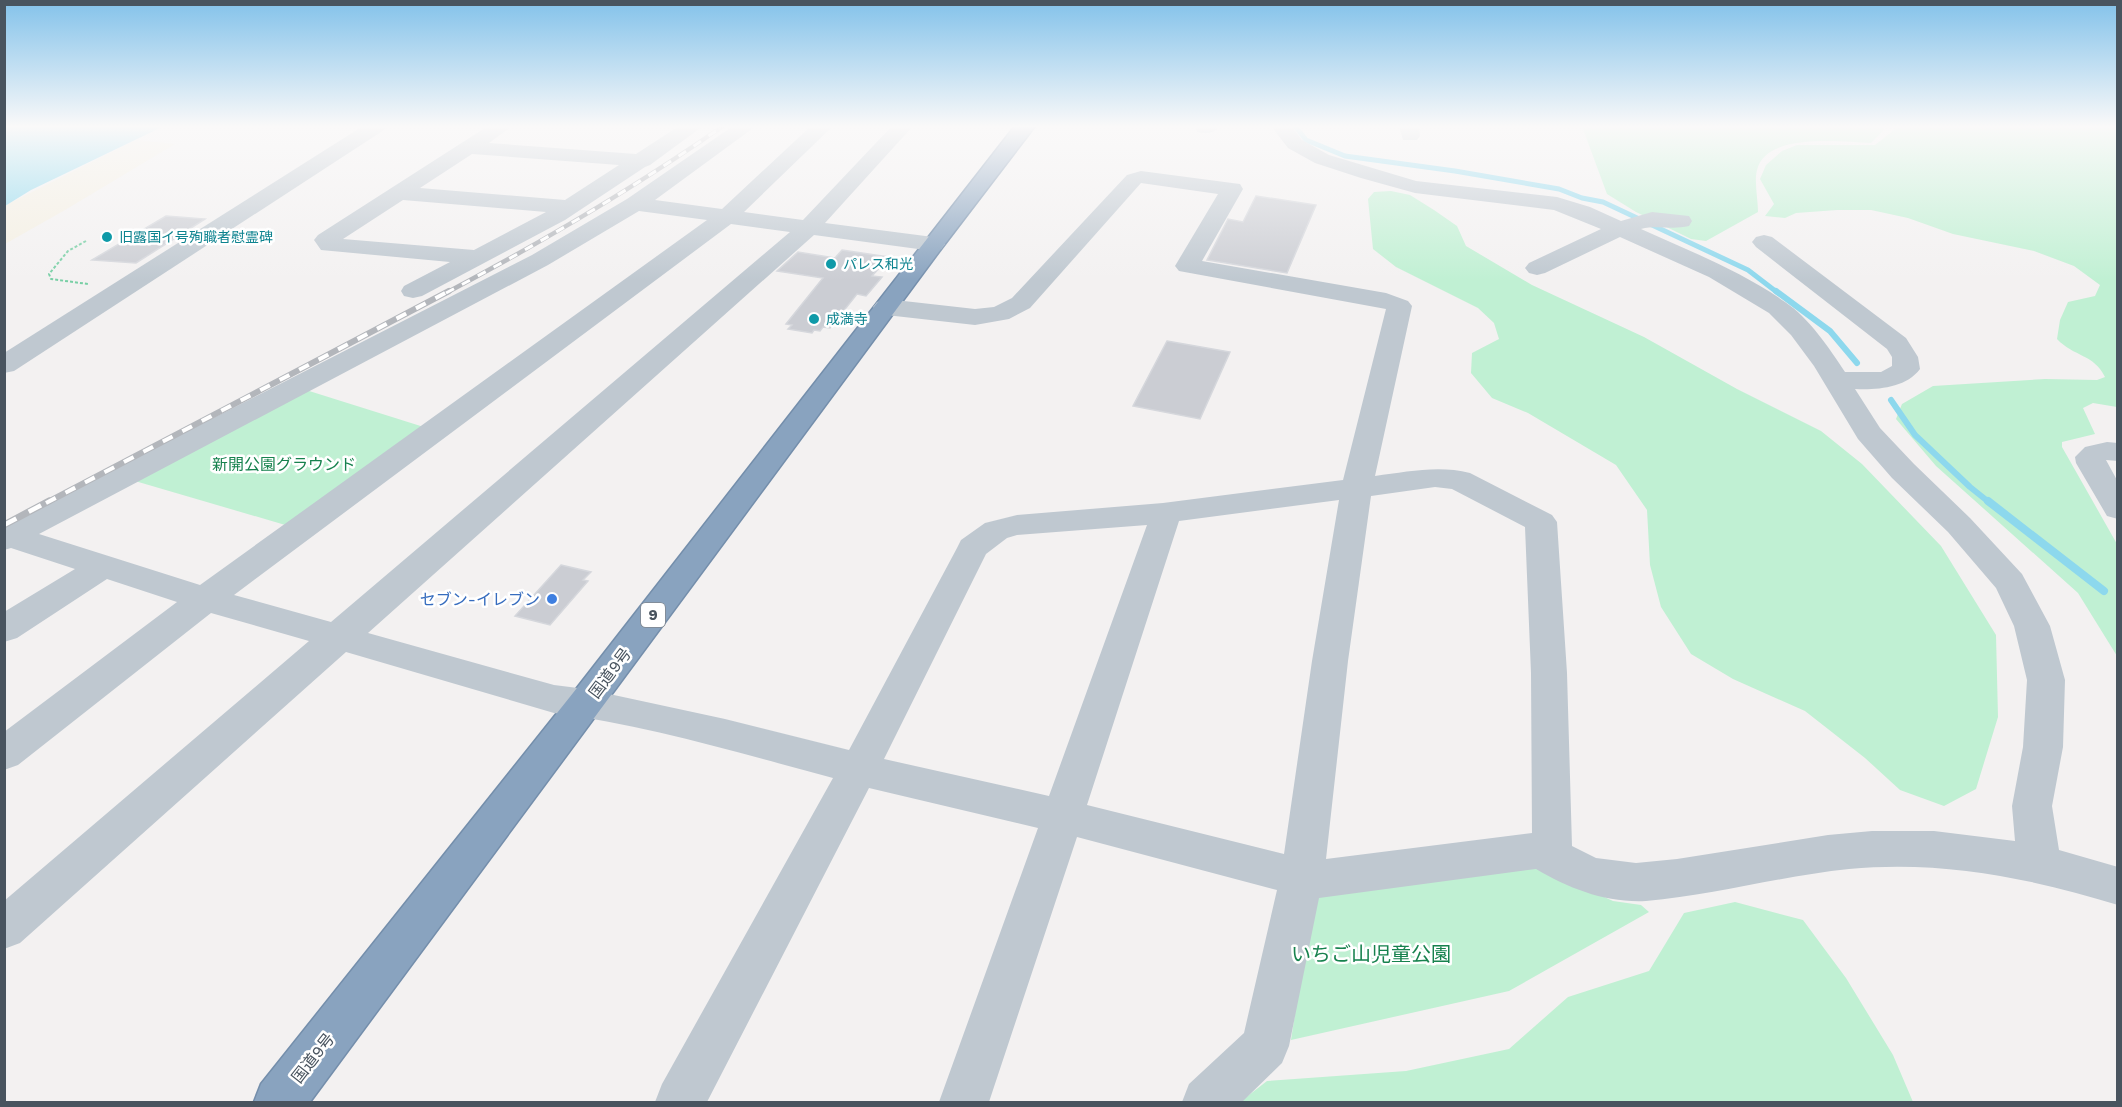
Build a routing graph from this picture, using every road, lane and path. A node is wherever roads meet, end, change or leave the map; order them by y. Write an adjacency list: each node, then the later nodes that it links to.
1 (296, 178): 26 (street)
2 (422, 178): 11 (street)
3 (617, 178): 13 (street)
4 (672, 178): 12 (street)
5 (768, 178): 14 (street)
6 (855, 178): 17 (street)
7 (985, 178): 20 (highway, 国道9号 / 9)
8 (1139, 178): 25 (street)
9 (1146, 178): 29 (street)
10 (1381, 178): 16 (street)
11 (398, 193): 13 (street); 21 (street)
12 (635, 204): 14 (street); 32 (street)
13 (570, 207): 21 (street)
14 (727, 216): 17 (street); 34 (street)
15 (1681, 221): 16 (street)
16 (1635, 224): 22 (street); 27 (street)
17 (810, 226): 20 (street); 36 (street)
18 (86, 241): 23 (path)
19 (1764, 242): 27 (street)
20 (933, 244): 25 (highway, 国道9号 / 9)
21 (478, 257): 24 (street)
22 (1537, 268)
23 (89, 284)
24 (413, 291)
25 (886, 307): 37 (highway, 国道9号 / 9)
26 (4, 364)
27 (1835, 380): 42 (street)
28 (2118, 452): 30 (street)
29 (1357, 488): 31 (street); 41 (street); 43 (street)
30 (2118, 508)
31 (1163, 513): 39 (street); 40 (street)
32 (7, 538): 33 (street)
33 (102, 567): 34 (street); 35 (street)
34 (205, 599): 36 (street); 38 (street)
35 (4, 629)
36 (341, 637): 37 (street); 45 (street)
37 (586, 703): 39 (street); 46 (highway, 国道9号 / 9)
38 (4, 754)
39 (859, 769): 40 (street); 47 (street)
40 (1062, 816): 43 (street); 48 (street)
41 (1541, 850): 42 (street); 43 (street)
42 (2039, 863): 44 (street)
43 (1302, 878): 49 (street)
44 (2118, 886)
45 (4, 928)
46 (279, 1102)
47 (680, 1102)
48 (963, 1102)
49 (1207, 1102)

